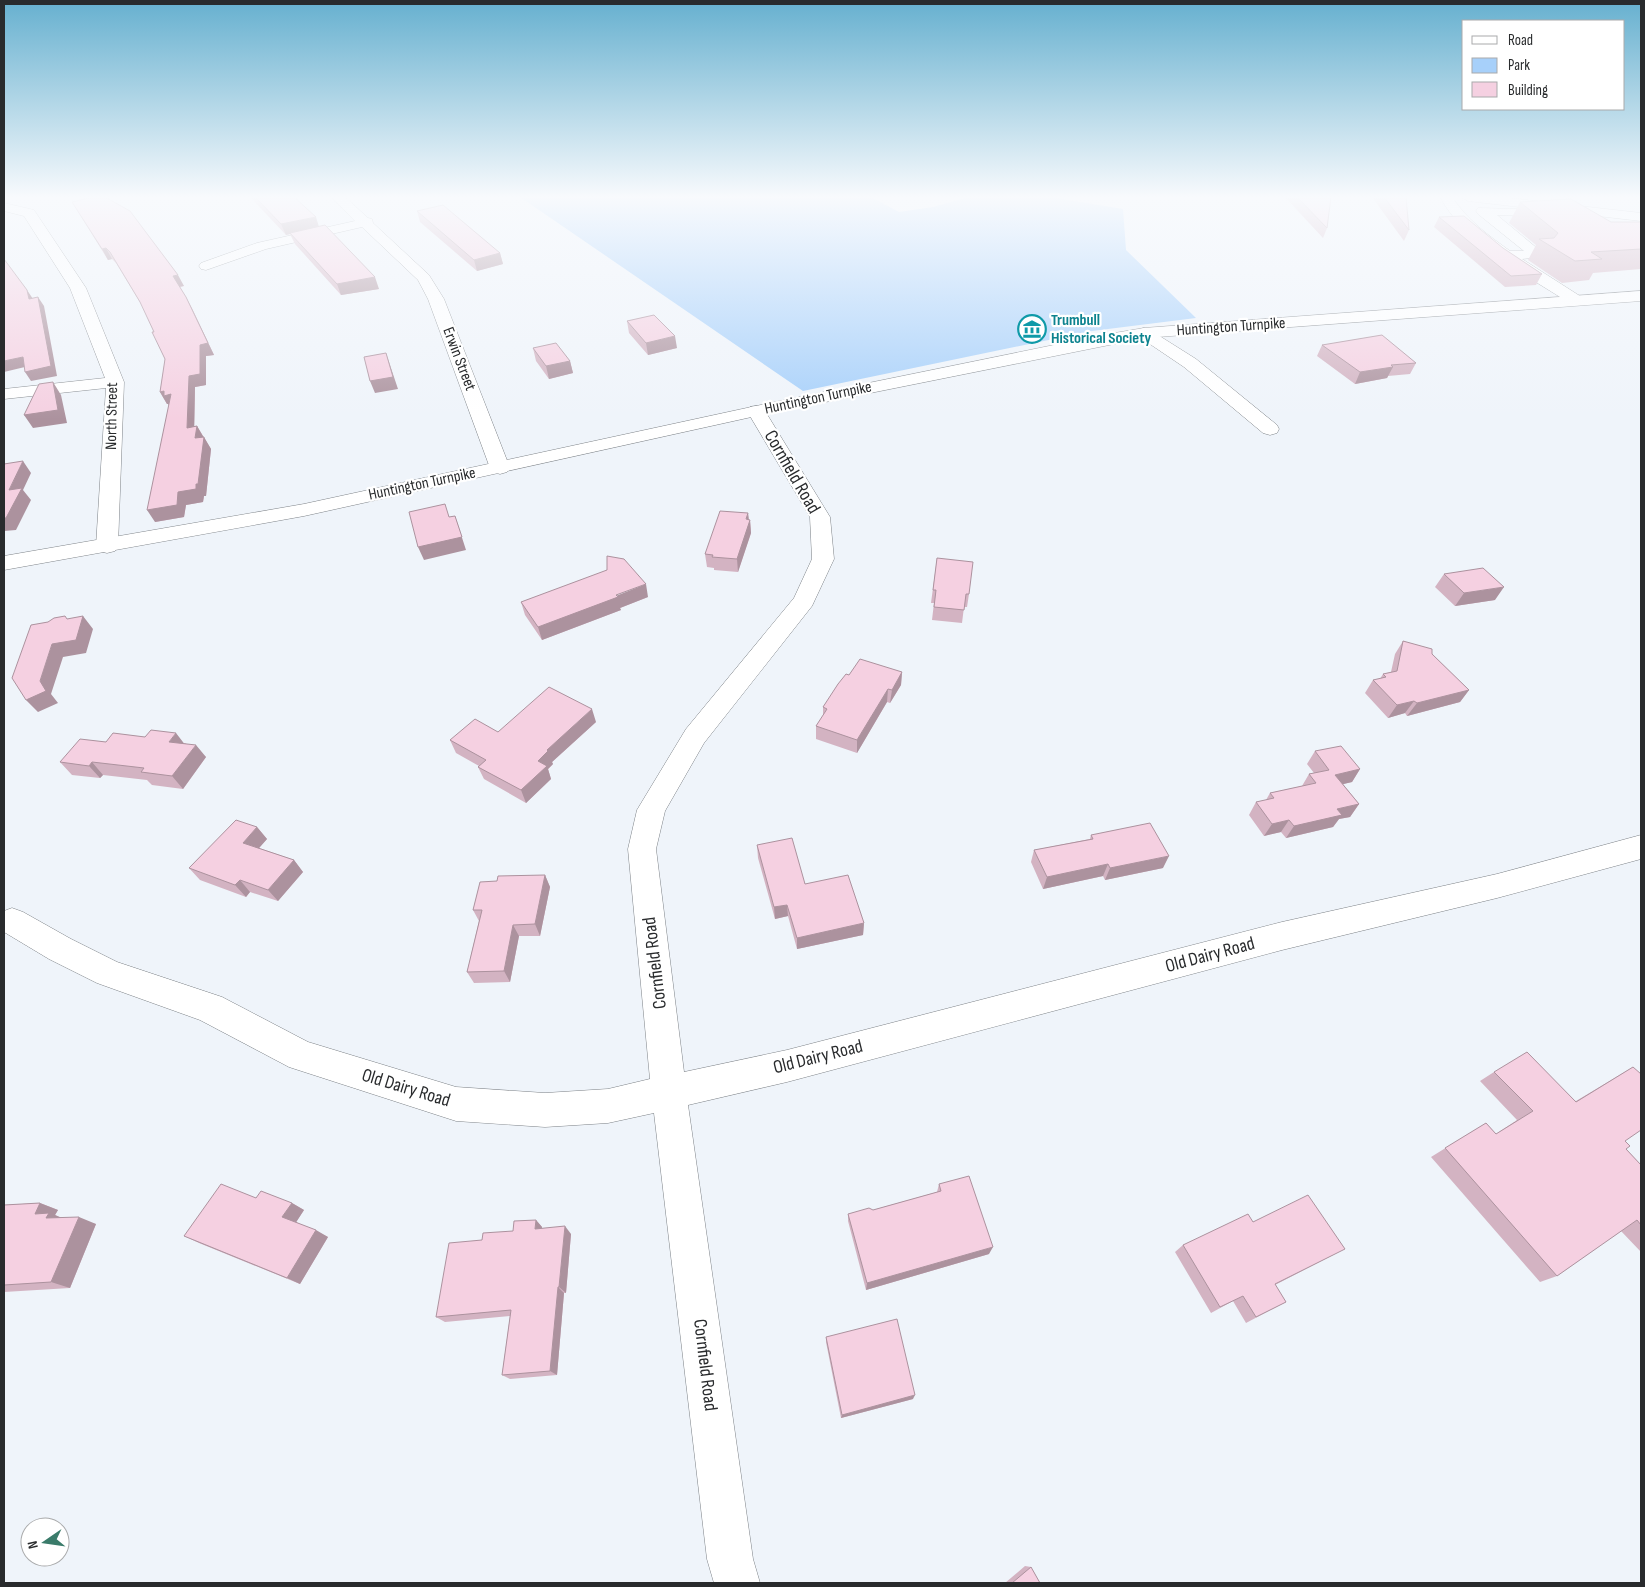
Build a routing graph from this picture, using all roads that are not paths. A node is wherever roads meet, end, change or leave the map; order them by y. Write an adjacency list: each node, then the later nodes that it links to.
1 (67, 271): 7 (street, North Street)
2 (417, 271): 11 (street, Erwin Street)
3 (1531, 271): 5 (street)
4 (1641, 296): 5 (street, Huntington Turnpike)
5 (1577, 301): 6 (street, Huntington Turnpike)
6 (1144, 333): 9 (street, Huntington Turnpike); 10 (street)
7 (115, 382): 8 (street); 12 (street, North Street)
8 (4, 394)
9 (756, 411): 11 (street, Huntington Turnpike); 16 (street, Cornfield Road)
10 (1270, 428)
11 (500, 468): 12 (street, Huntington Turnpike)
12 (107, 546): 13 (street, Huntington Turnpike)
13 (4, 562)
14 (1641, 847): 16 (street, Old Dairy Road)
15 (12, 921): 16 (street, Old Dairy Road)
16 (669, 1092): 17 (street, Cornfield Road)
17 (736, 1583)

